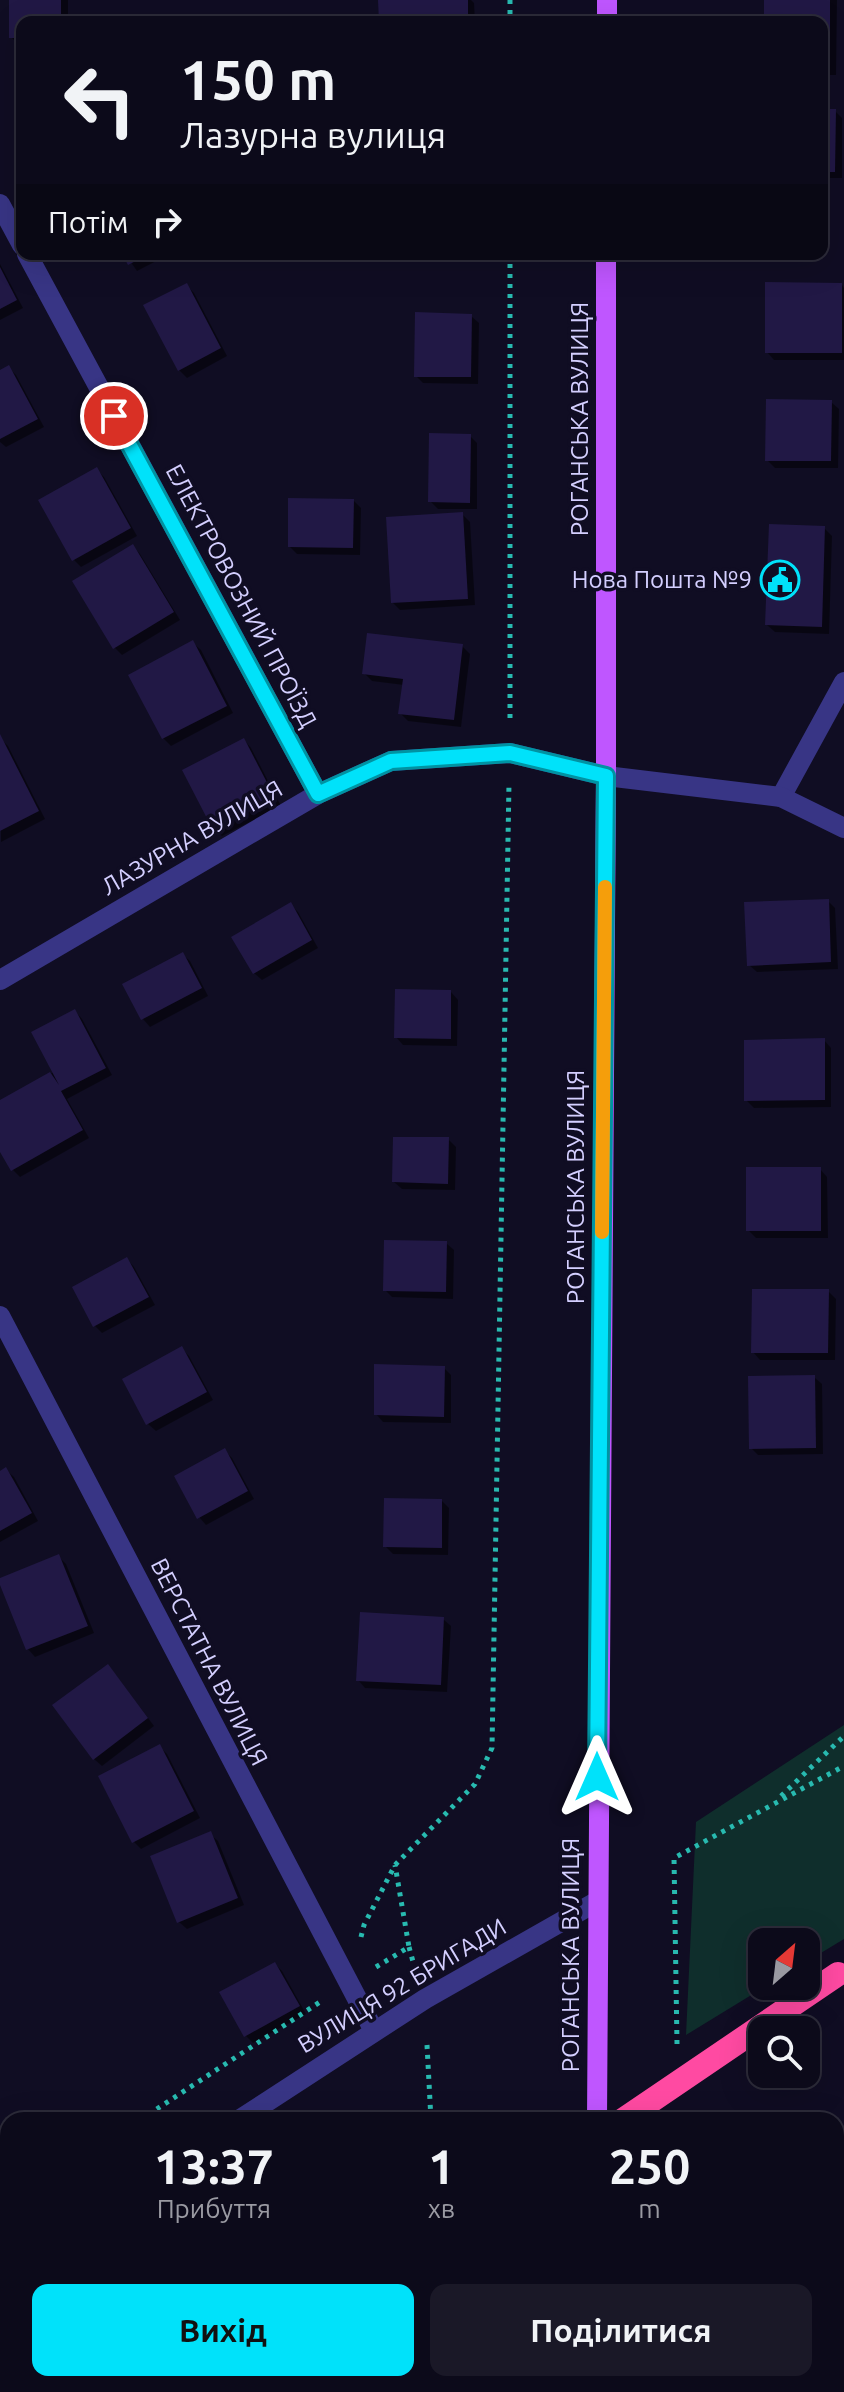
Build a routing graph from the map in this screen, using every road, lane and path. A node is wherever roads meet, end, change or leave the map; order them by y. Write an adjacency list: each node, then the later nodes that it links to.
1 (0, 204): 2 (street)
2 (16, 234)
3 (30, 260): 9 (street, ЕЛЕКТРОВОЗНИЙ ПРОЇЗД)
4 (510, 260): 7 (path)
5 (606, 260): 8 (main road, РОГАНСЬКА ВУЛИЦЯ)
6 (844, 682): 10 (street)
7 (510, 753): 8 (street, ЛАЗУРНА ВУЛИЦЯ); 9 (street, ЛАЗУРНА ВУЛИЦЯ); 17 (path)
8 (606, 776): 10 (street, ЛАЗУРНА ВУЛИЦЯ); 18 (main road, РОГАНСЬКА ВУЛИЦЯ)
9 (318, 794): 12 (street, ЛАЗУРНА ВУЛИЦЯ)
10 (781, 797): 11 (street, ЛАЗУРНА ВУЛИЦЯ)
11 (844, 828)
12 (0, 980)
13 (0, 1316): 22 (street, ВЕРСТАТНА ВУЛИЦЯ)
14 (844, 1736): 16 (path)
15 (844, 1766): 16 (path)
16 (774, 1803): 25 (path)
17 (395, 1865): 19 (path); 22 (path)
18 (596, 1902): 23 (street, ВУЛИЦЯ 92 БРИГАДИ); 29 (main road, РОГАНСЬКА ВУЛИЦЯ)
19 (409, 1947): 20 (path); 22 (path)
20 (417, 1973)
21 (841, 1973): 30 (highway, bridge)
22 (348, 1984): 23 (street, ВЕРСТАТНА ВУЛИЦЯ); 26 (path)
23 (374, 2031): 27 (street, ВУЛИЦЯ 92 БРИГАДИ)
24 (427, 2045): 28 (path)
25 (677, 2058)
26 (152, 2112)
27 (251, 2112)
28 (431, 2112)
29 (597, 2112)
30 (635, 2112)

